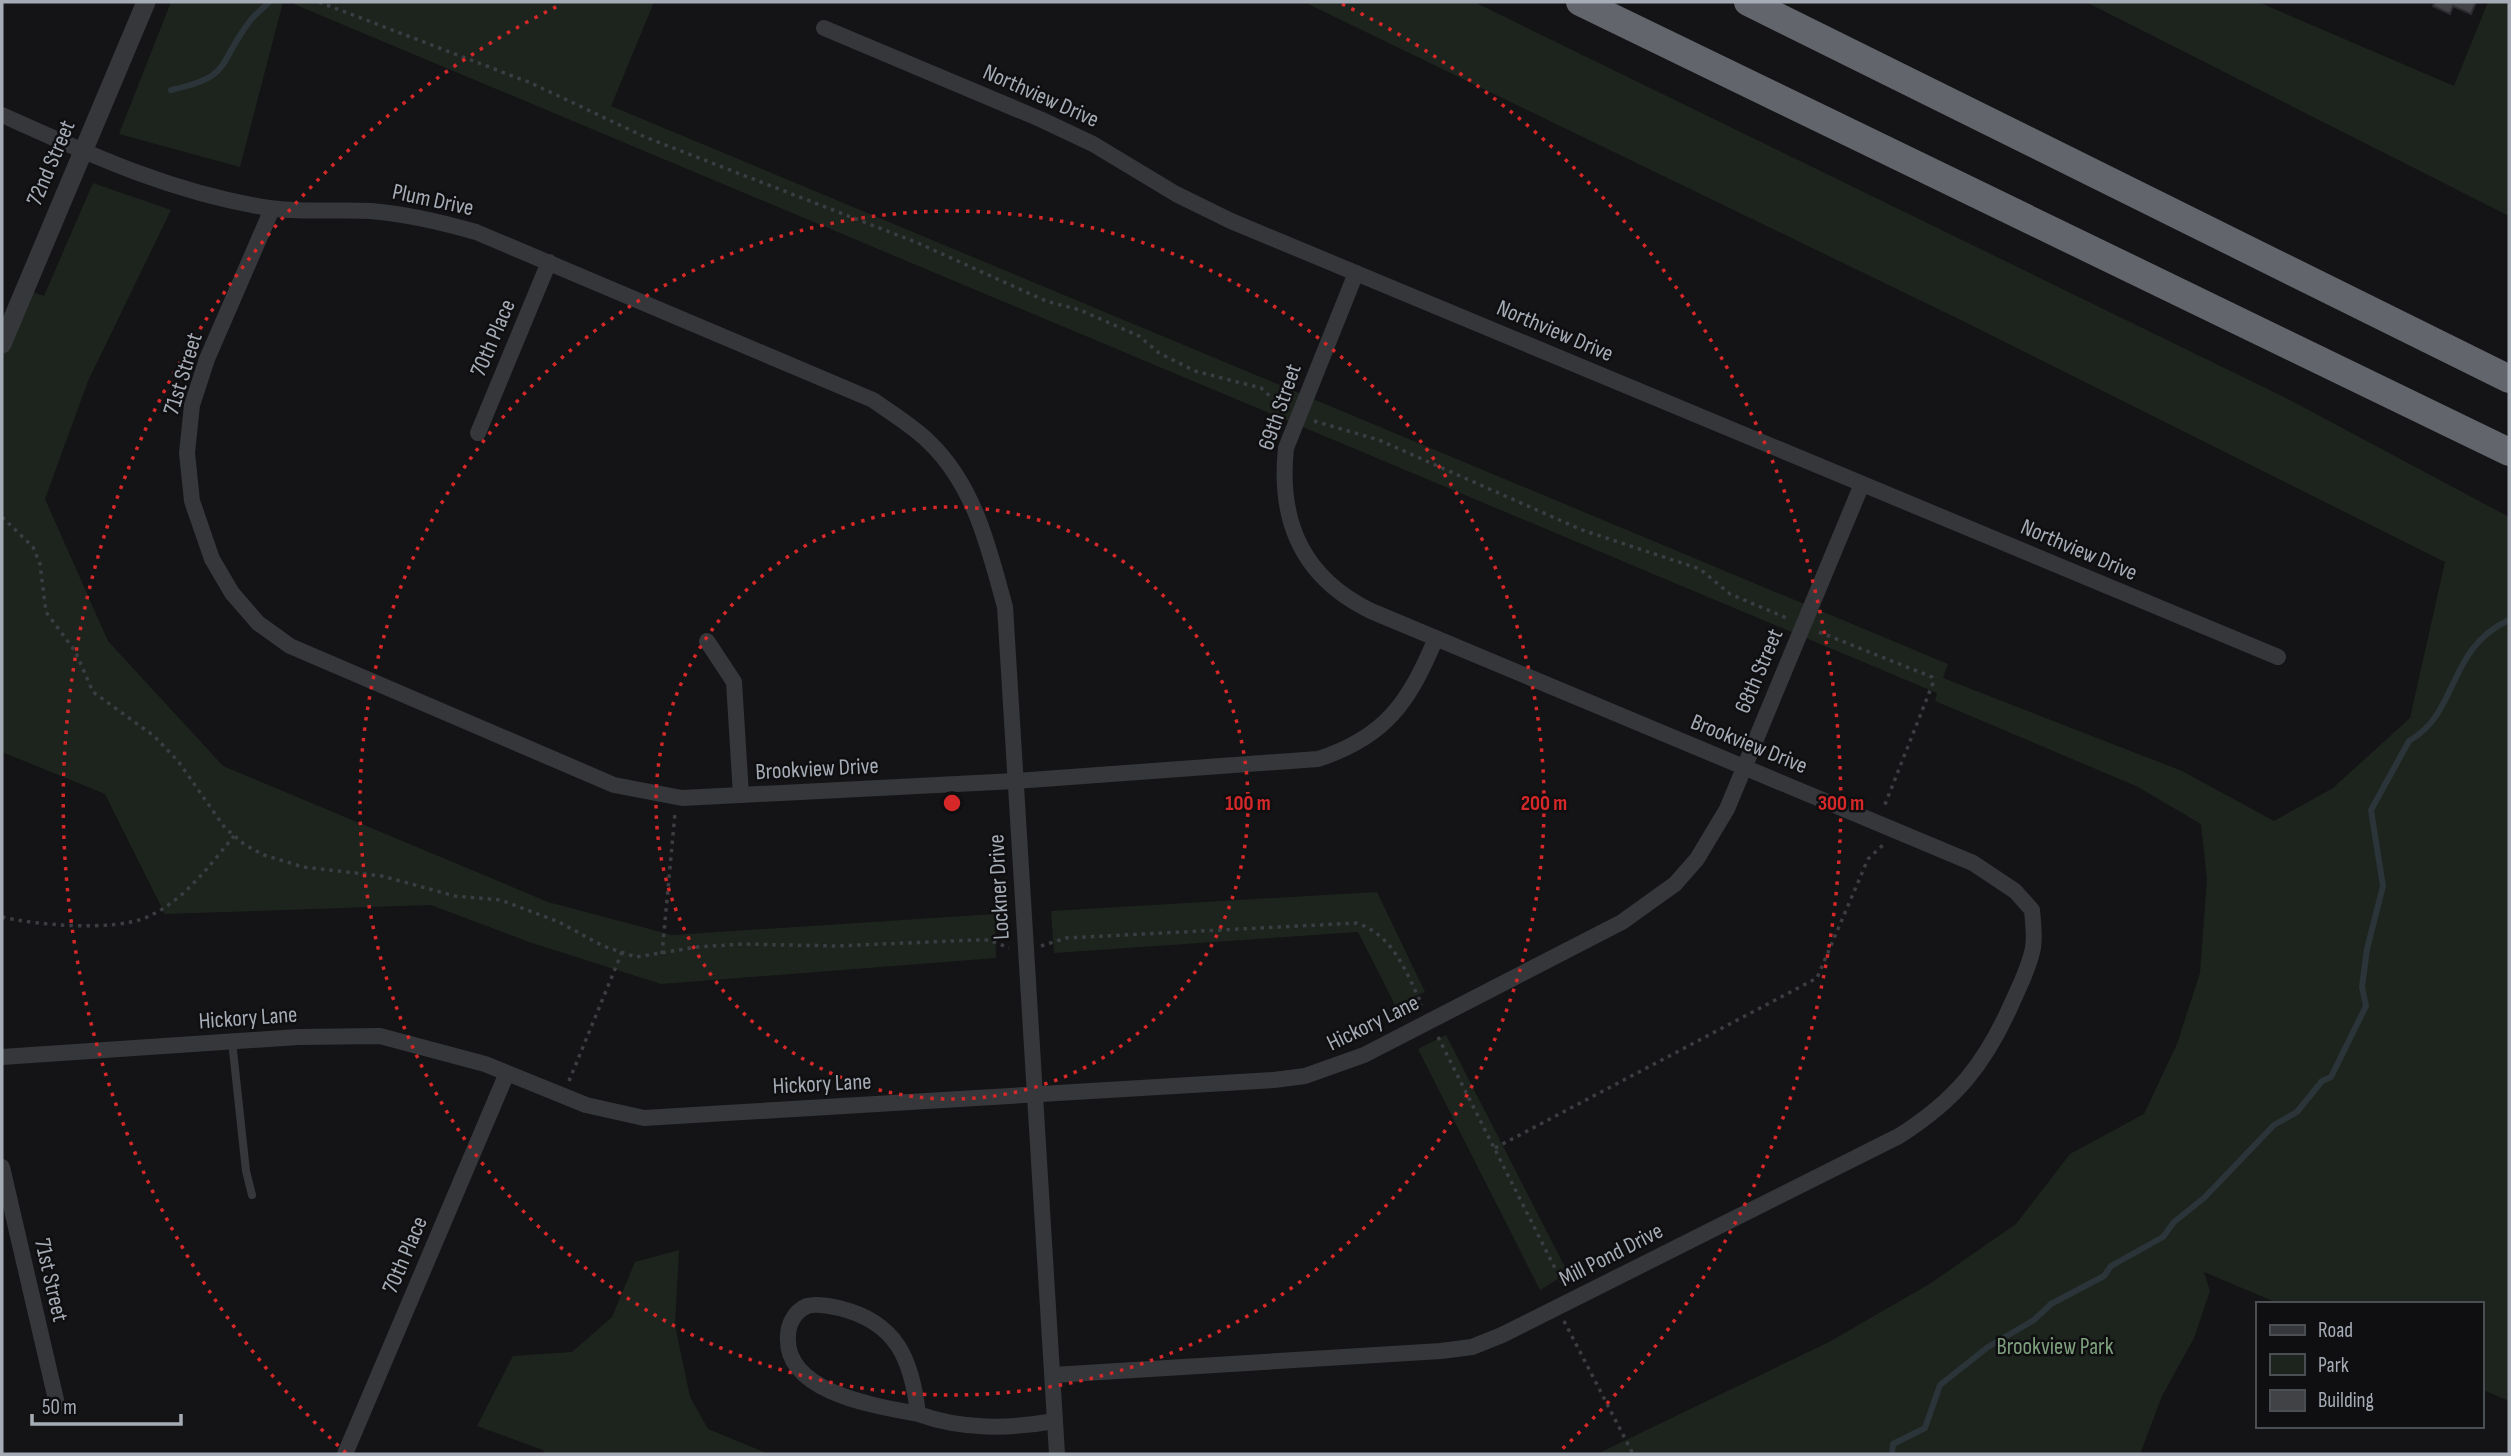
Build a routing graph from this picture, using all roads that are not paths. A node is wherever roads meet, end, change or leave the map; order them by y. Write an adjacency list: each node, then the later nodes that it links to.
1 (146, 2): 6 (street, 72nd Street)
2 (1580, 2): 14 (highway)
3 (1748, 2): 11 (highway)
4 (824, 28): 9 (street, Northview Drive)
5 (2, 115): 6 (street, Plum Drive)
6 (83, 151): 7 (street, Plum Drive); 10 (street, 72nd Street)
7 (272, 209): 8 (street, Plum Drive); 16 (street, 71st Street)
8 (549, 262): 12 (street, Plum Drive); 13 (street, 70th Place)
9 (1356, 273): 15 (street, Northview Drive); 17 (street, 69th Street)
10 (2, 344)
11 (2509, 379)
12 (841, 386): 22 (street, Lockner Drive)
13 (478, 433)
14 (2509, 452)
15 (1862, 484): 20 (street, Northview Drive); 21 (street, 68th Street)
16 (212, 559): 23 (street, Brookview Drive)
17 (1371, 611): 18 (street, Brookview Drive)
18 (1436, 638): 21 (street, Brookview Drive); 22 (street, Brookview Drive)
19 (707, 641): 23 (street)
20 (2278, 657)
21 (1744, 767): 24 (street, Brookview Drive); 25 (street, 68th Street)
22 (1015, 781): 23 (street, Brookview Drive); 29 (street, Lockner Drive)
23 (741, 796)
24 (2032, 910): 33 (street, Mill Pond Drive)
25 (1622, 922): 29 (street, Hickory Lane)
26 (232, 1041): 27 (street, Hickory Lane); 28 (street, Hickory Lane); 31 (lane)
27 (2, 1057)
28 (507, 1073): 29 (street, Hickory Lane); 37 (street, 70th Place)
29 (1034, 1094): 33 (street, Lockner Drive)
30 (2, 1167): 32 (street, 71st Street)
31 (252, 1195)
32 (9, 1234): 34 (street, 71st Street)
33 (1053, 1375): 36 (street, Lockner Drive)
34 (57, 1405)
35 (918, 1414): 35 (street); 36 (street)
36 (1055, 1421): 38 (street, Lockner Drive)
37 (345, 1454)
38 (1057, 1454)

